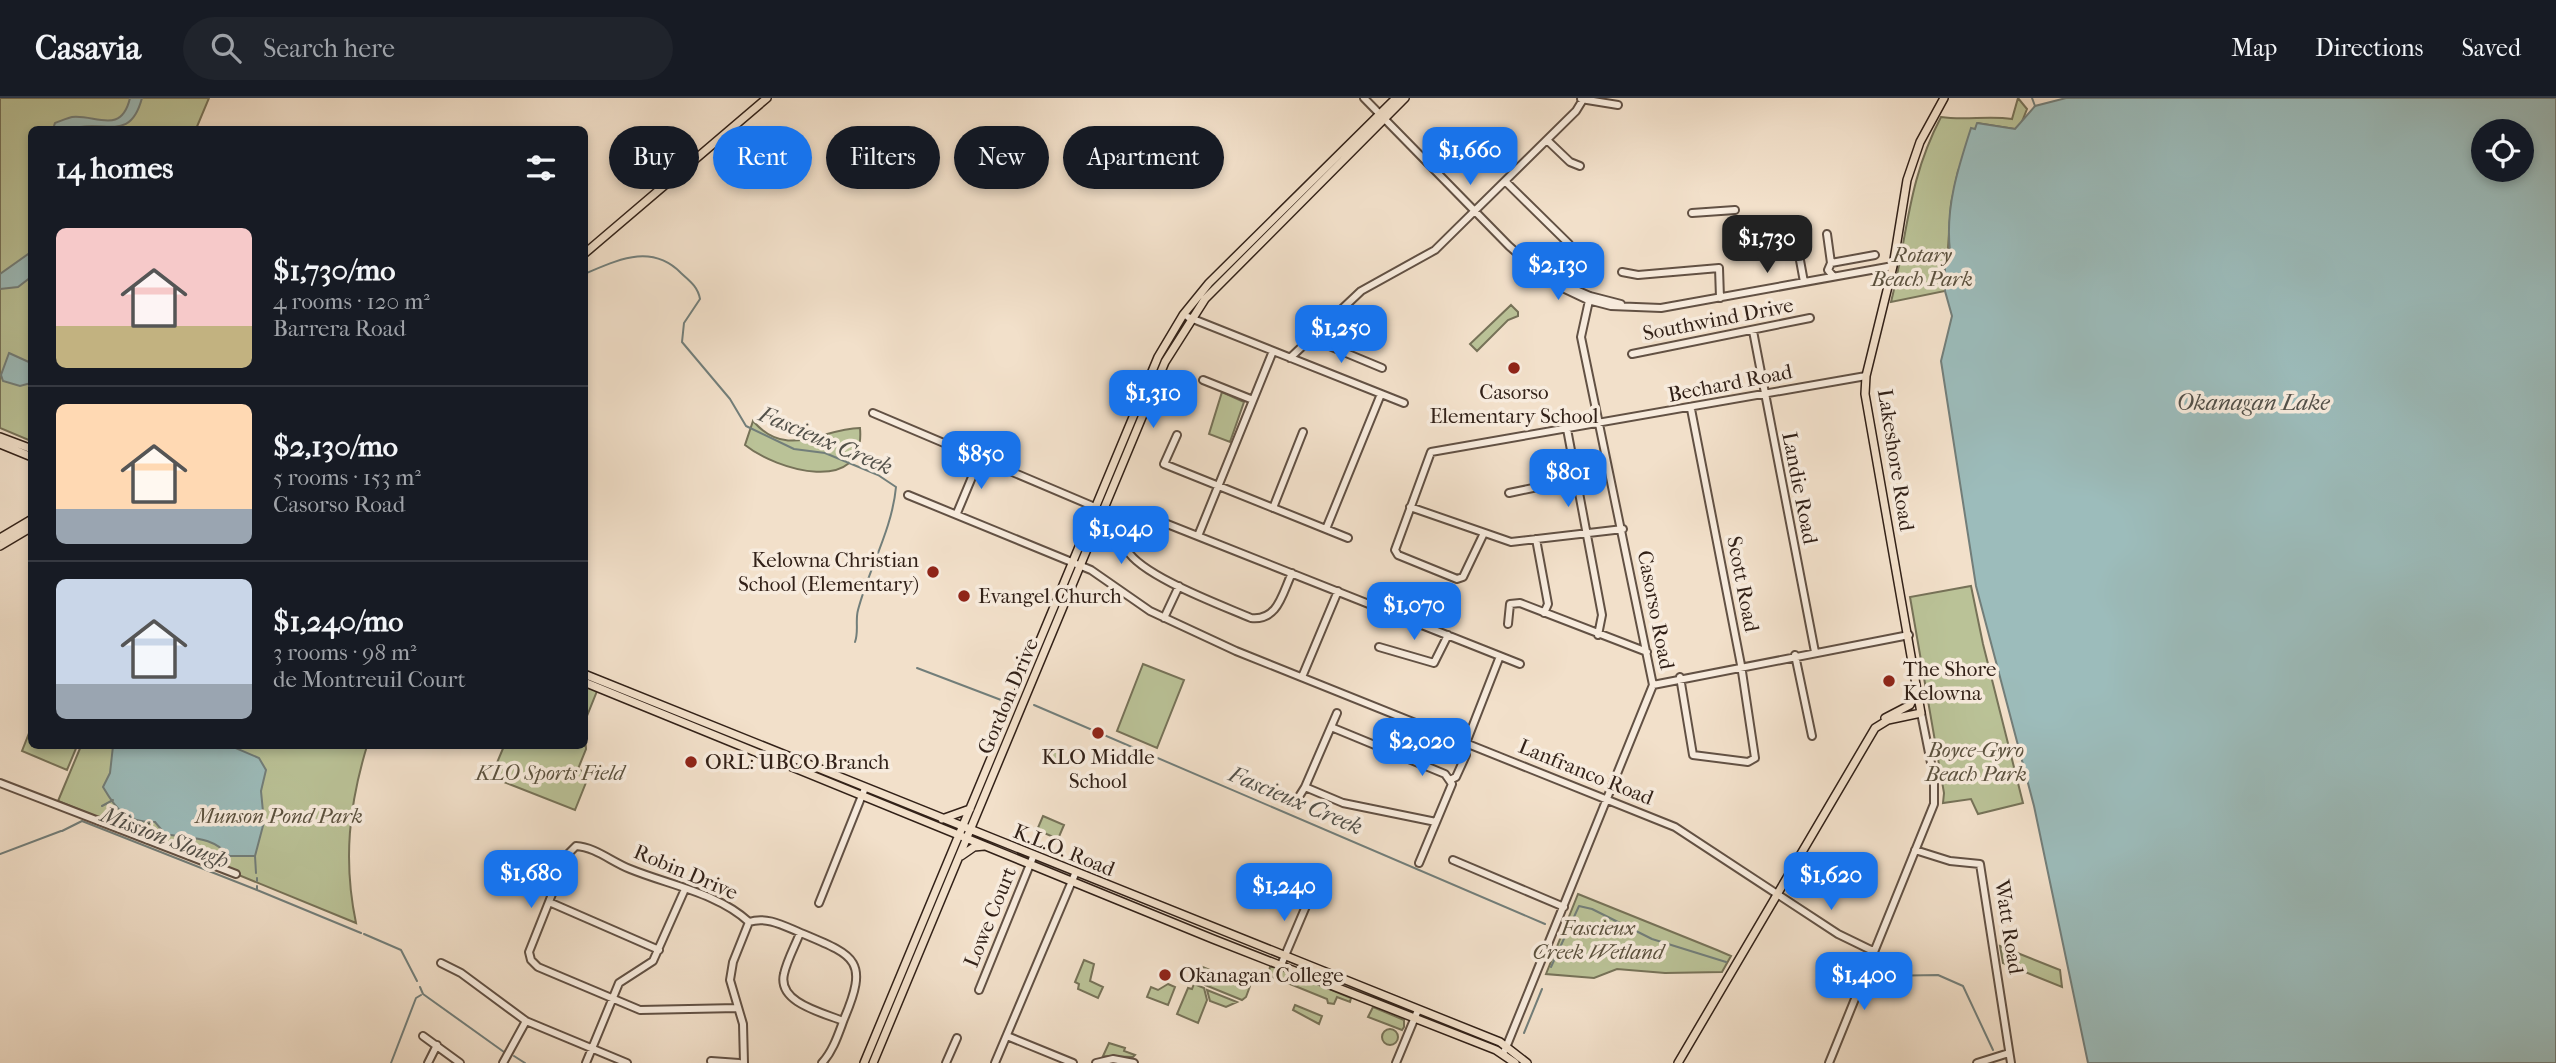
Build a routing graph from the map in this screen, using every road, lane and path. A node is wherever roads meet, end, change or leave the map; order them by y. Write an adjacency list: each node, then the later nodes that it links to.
1 (767, 98): 17 (main road)
2 (1364, 98): 8 (street)
3 (1396, 98): 8 (main road, Gordon Drive)
4 (1405, 98): 8 (main road, Gordon Drive)
5 (1944, 98): 22 (main road, Lakeshore Road)
6 (1582, 99): 7 (street); 9 (street)
7 (1618, 105)
8 (1382, 116): 13 (street); 29 (main road, Gordon Drive)
9 (1547, 140): 10 (street); 11 (street)
10 (1580, 166)
11 (1506, 182): 13 (street); 16 (street)
12 (1735, 210): 14 (street)
13 (1476, 212): 27 (street); 32 (street)
14 (1692, 213)
15 (1827, 234): 21 (street)
16 (1569, 244)
17 (588, 251)
18 (1736, 255): 26 (street)
19 (1875, 255): 20 (street)
20 (1847, 260): 21 (street); 24 (street)
21 (1831, 263): 25 (street)
22 (1893, 267): 24 (street); 37 (main road, Lakeshore Road)
23 (1622, 272): 28 (street)
24 (1850, 274): 25 (street)
25 (1833, 276): 26 (street)
26 (1804, 282): 28 (street)
27 (1589, 298): 28 (street); 45 (street, Casorso Road)
28 (1720, 298)
29 (1187, 316): 33 (street); 60 (main road, Gordon Drive)
30 (1810, 318): 31 (street, Southwind Drive)
31 (1753, 331): 34 (street, Southwind Drive); 39 (street, Landie Road)
32 (1310, 338): 35 (street); 36 (street)
33 (1273, 351): 35 (street); 41 (street)
34 (1632, 354)
35 (1290, 358): 40 (street)
36 (1382, 368)
37 (1866, 376): 39 (street, Bechard Road); 83 (main road, Lakeshore Road)
38 (1203, 380): 41 (street)
39 (1765, 393): 43 (street, Bechard Road); 86 (street, Landie Road)
40 (1381, 394): 42 (street); 64 (street)
41 (1253, 400): 55 (street)
42 (1404, 403)
43 (1691, 409): 45 (street, Bechard Road); 90 (street, Scott Road)
44 (873, 413): 53 (street)
45 (1601, 424): 46 (street, Bechard Road); 65 (street, Casorso Road)
46 (1567, 429): 54 (street); 58 (street, Bechard Road)
47 (1303, 432): 59 (street)
48 (1177, 435): 55 (street)
49 (0, 437): 51 (main road)
50 (0, 444): 52 (main road)
51 (28, 448)
52 (28, 455)
53 (980, 458): 60 (street); 61 (street)
54 (1576, 479): 56 (street); 67 (street)
55 (1218, 486): 59 (street); 68 (street)
56 (1509, 493)
57 (908, 495): 61 (street, Lanfranco Road)
58 (1410, 507): 66 (street); 66 (street)
59 (1273, 508): 64 (street)
60 (1099, 509): 73 (main road, Gordon Drive); 74 (main road, Gordon Drive)
61 (957, 513): 73 (street, Lanfranco Road)
62 (28, 521): 69 (main road)
63 (28, 529): 72 (main road)
64 (1326, 529): 70 (street)
65 (1623, 529): 67 (street); 85 (street, Casorso Road)
66 (1484, 533): 71 (street)
67 (1587, 533): 71 (street); 82 (street)
68 (1198, 536): 75 (street); 76 (street)
69 (0, 538)
70 (1348, 538)
71 (1536, 539): 78 (street)
72 (0, 546)
73 (1072, 562): 74 (street, Lanfranco Road); 112 (main road, Gordon Drive)
74 (1081, 566): 79 (street, Lanfranco Road); 113 (main road, Gordon Drive)
75 (1292, 573): 76 (street); 77 (street)
76 (1179, 586): 79 (street)
77 (1338, 592): 81 (street); 92 (street)
78 (1545, 613): 80 (street); 82 (street)
79 (1164, 618): 92 (street, Lanfranco Road)
80 (1508, 624)
81 (1448, 635): 84 (street); 88 (street)
82 (1598, 635): 85 (street)
83 (1909, 635): 86 (street); 96 (main road, Lakeshore Road)
84 (1379, 647)
85 (1647, 652): 95 (street, Casorso Road)
86 (1815, 652): 87 (street)
87 (1795, 655): 90 (street); 102 (street)
88 (1500, 656): 89 (street); 103 (street)
89 (1520, 664)
90 (1741, 665): 93 (street); 93 (street, Scott Road)
91 (588, 676): 109 (main road, K.L.O. Road)
92 (1302, 677): 99 (street, Lanfranco Road)
93 (1680, 677): 95 (street)
94 (588, 684): 109 (main road, K.L.O. Road)
95 (1653, 685): 110 (street, Casorso Road)
96 (1917, 688): 98 (main road, Lakeshore Road); 101 (main road)
97 (1338, 712): 100 (street)
98 (1920, 713): 101 (main road); 119 (street)
99 (1422, 724): 103 (street, Lanfranco Road); 105 (street)
100 (1331, 727): 105 (street); 108 (street)
101 (1875, 728): 129 (main road)
102 (1812, 736)
103 (1466, 743): 110 (street, Lanfranco Road)
104 (1465, 755): 106 (street)
105 (1408, 758): 106 (street)
106 (1450, 780): 114 (street)
107 (0, 783): 125 (street)
108 (1305, 787): 111 (street); 114 (street)
109 (864, 792): 115 (main road, K.L.O. Road); 131 (street)
110 (1609, 799): 129 (street, Lanfranco Road); 132 (street, Casorso Road)
111 (1295, 803)
112 (970, 809): 115 (main road); 116 (main road, Gordon Drive)
113 (979, 812): 117 (main road, Gordon Drive); 118 (main road)
114 (1436, 822): 124 (street)
115 (940, 823): 116 (main road, K.L.O. Road); 120 (main road)
116 (961, 831): 117 (main road, K.L.O. Road); 120 (main road, Gordon Drive)
117 (969, 835): 118 (main road, K.L.O. Road); 121 (main road, Gordon Drive)
118 (987, 842): 121 (main road); 122 (main road, K.L.O. Road)
119 (1915, 850): 136 (street); 151 (street, Watt Road)
120 (950, 856): 161 (main road, Gordon Drive)
121 (960, 856): 162 (main road, Gordon Drive)
122 (1032, 860): 126 (main road, K.L.O. Road); 139 (street, Lowe Court)
123 (1453, 860): 132 (street)
124 (1419, 863)
125 (236, 874)
126 (1074, 878): 137 (main road, K.L.O. Road); 146 (street)
127 (685, 889): 130 (street, Robin Drive); 133 (street, Robin Drive); 135 (street)
128 (1312, 892): 137 (street)
129 (1778, 892): 136 (street, Lanfranco Road); 171 (main road)
130 (549, 902): 135 (street); 140 (street, Robin Drive)
131 (819, 904)
132 (1564, 907): 149 (street, Casorso Road)
133 (749, 922): 134 (street); 141 (street)
134 (800, 933): 144 (street); 144 (street)
135 (659, 950): 140 (street)
136 (1873, 951): 172 (street)
137 (1283, 961): 142 (main road, K.L.O. Road)
138 (441, 963): 143 (street)
139 (979, 990)
140 (612, 999): 141 (street, Robin Drive); 150 (street)
141 (738, 1008): 159 (street)
142 (1416, 1014): 149 (main road, K.L.O. Road); 168 (street)
143 (526, 1021): 150 (street); 155 (street)
144 (843, 1021): 160 (street)
145 (423, 1036): 148 (street)
146 (1007, 1036): 164 (street); 165 (street)
147 (957, 1038): 163 (street)
148 (437, 1045): 153 (street); 154 (street)
149 (1503, 1047): 169 (main road, K.L.O. Road); 170 (main road, K.L.O. Road)
150 (592, 1048): 156 (street); 157 (street)
151 (2009, 1053): 173 (street); 174 (street, Watt Road)
152 (711, 1060): 158 (street)
153 (428, 1063)
154 (460, 1063)
155 (503, 1063)
156 (586, 1063)
157 (628, 1063)
158 (739, 1063)
159 (744, 1063)
160 (822, 1063)
161 (864, 1063)
162 (873, 1063)
163 (946, 1063)
164 (995, 1063)
165 (1073, 1063)
166 (1096, 1063): 167 (street)
167 (1134, 1063)
168 (1396, 1063)
169 (1515, 1063)
170 (1527, 1063)
171 (1678, 1063)
172 (1829, 1063)
173 (1977, 1063)
174 (2011, 1063)

